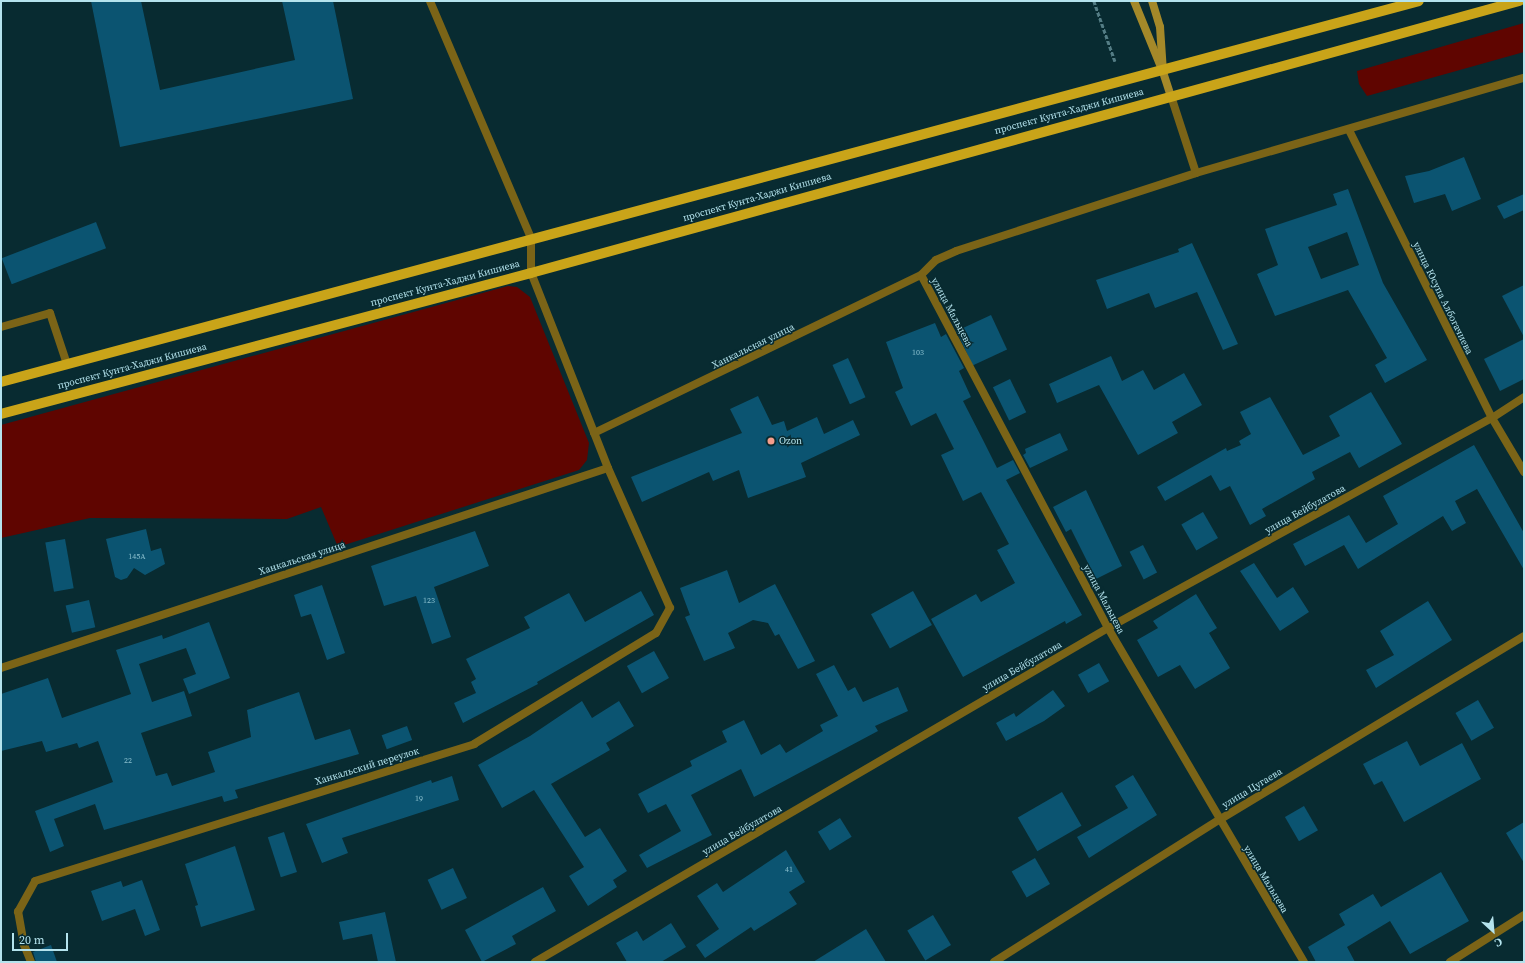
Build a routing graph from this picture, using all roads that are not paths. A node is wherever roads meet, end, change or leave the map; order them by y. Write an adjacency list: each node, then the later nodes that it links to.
1 (430, 1): 14 (street)
2 (1134, 1): 9 (street)
3 (1152, 1): 9 (street)
4 (1388, 1): 8 (street)
5 (1419, 1): 8 (main road, проспект Кунта-Хаджи Кишиева)
6 (1519, 1): 7 (main road, проспект Кунта-Хаджи Кишиева)
7 (1510, 2): 11 (main road, проспект Кунта-Хаджи Кишиева)
8 (1384, 11): 9 (main road, проспект Кунта-Хаджи Кишиева)
9 (1163, 72): 11 (street); 14 (main road, проспект Кунта-Хаджи Кишиева)
10 (1524, 78): 12 (street, улица Мальцева)
11 (1171, 96): 13 (street); 15 (main road, проспект Кунта-Хаджи Кишиева)
12 (1349, 130): 13 (street, улица Мальцева); 22 (street, улица Юсупа Албогачиева)
13 (1196, 173): 16 (street, улица Мальцева)
14 (531, 238): 15 (street); 18 (main road, проспект Кунта-Хаджи Кишиева)
15 (531, 273): 21 (main road, проспект Кунта-Хаджи Кишиева); 23 (street)
16 (920, 275): 23 (street, Ханкальская улица); 26 (street, улица Мальцева)
17 (1, 327): 18 (street)
18 (67, 364): 19 (main road, проспект Кунта-Хаджи Кишиева)
19 (1, 382)
20 (1524, 398): 22 (street, улица Бейбулатова)
21 (1, 414)
22 (1492, 418): 25 (street, улица Юсупа Албогачиева); 26 (street, улица Бейбулатова)
23 (594, 433): 24 (street)
24 (608, 468): 28 (street, Ханкальская улица); 31 (street, Ханкальский переулок)
25 (1524, 472)
26 (1108, 628): 29 (street, улица Мальцева); 32 (street, улица Бейбулатова)
27 (1524, 636): 29 (street, улица Цугаева)
28 (1, 668)
29 (1219, 820): 33 (street, улица Цугаева); 34 (street, улица Мальцева)
30 (1524, 915): 35 (street)
31 (31, 962)
32 (534, 962)
33 (994, 962)
34 (1304, 962)
35 (1450, 962)

